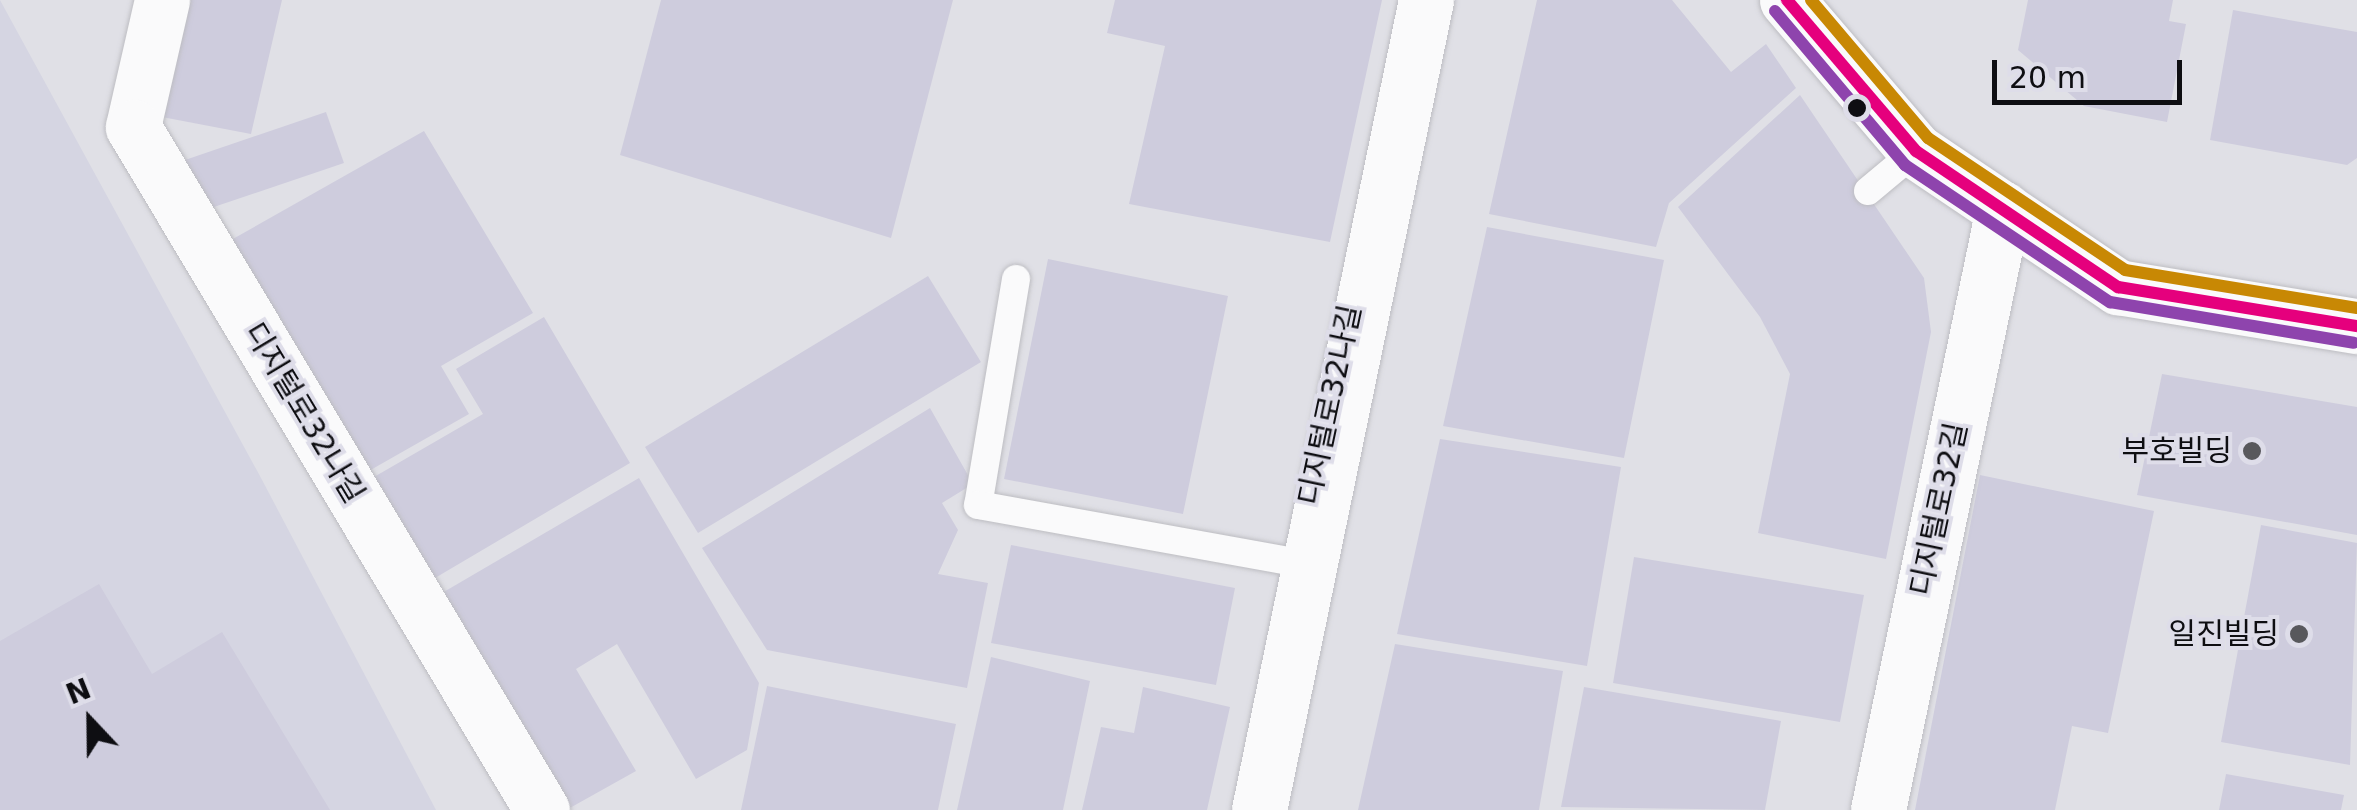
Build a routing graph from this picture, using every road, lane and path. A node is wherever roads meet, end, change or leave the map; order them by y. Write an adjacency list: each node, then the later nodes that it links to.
1 (162, 0): 11 (street, 디지털로32나길)
2 (1414, 0): 10 (lane, 디지털로32나길)
3 (1426, 0): 10 (street, 디지털로32나길)
4 (1788, 1): 5 (street)
5 (1916, 151): 6 (lane); 7 (street)
6 (1868, 191)
7 (2003, 209): 9 (street); 14 (street, 디지털로32길)
8 (1016, 280): 10 (lane)
9 (2357, 326)
10 (1303, 564): 12 (lane, 디지털로32나길); 13 (street, 디지털로32나길)
11 (542, 810)
12 (1245, 810)
13 (1259, 810)
14 (1878, 810)

